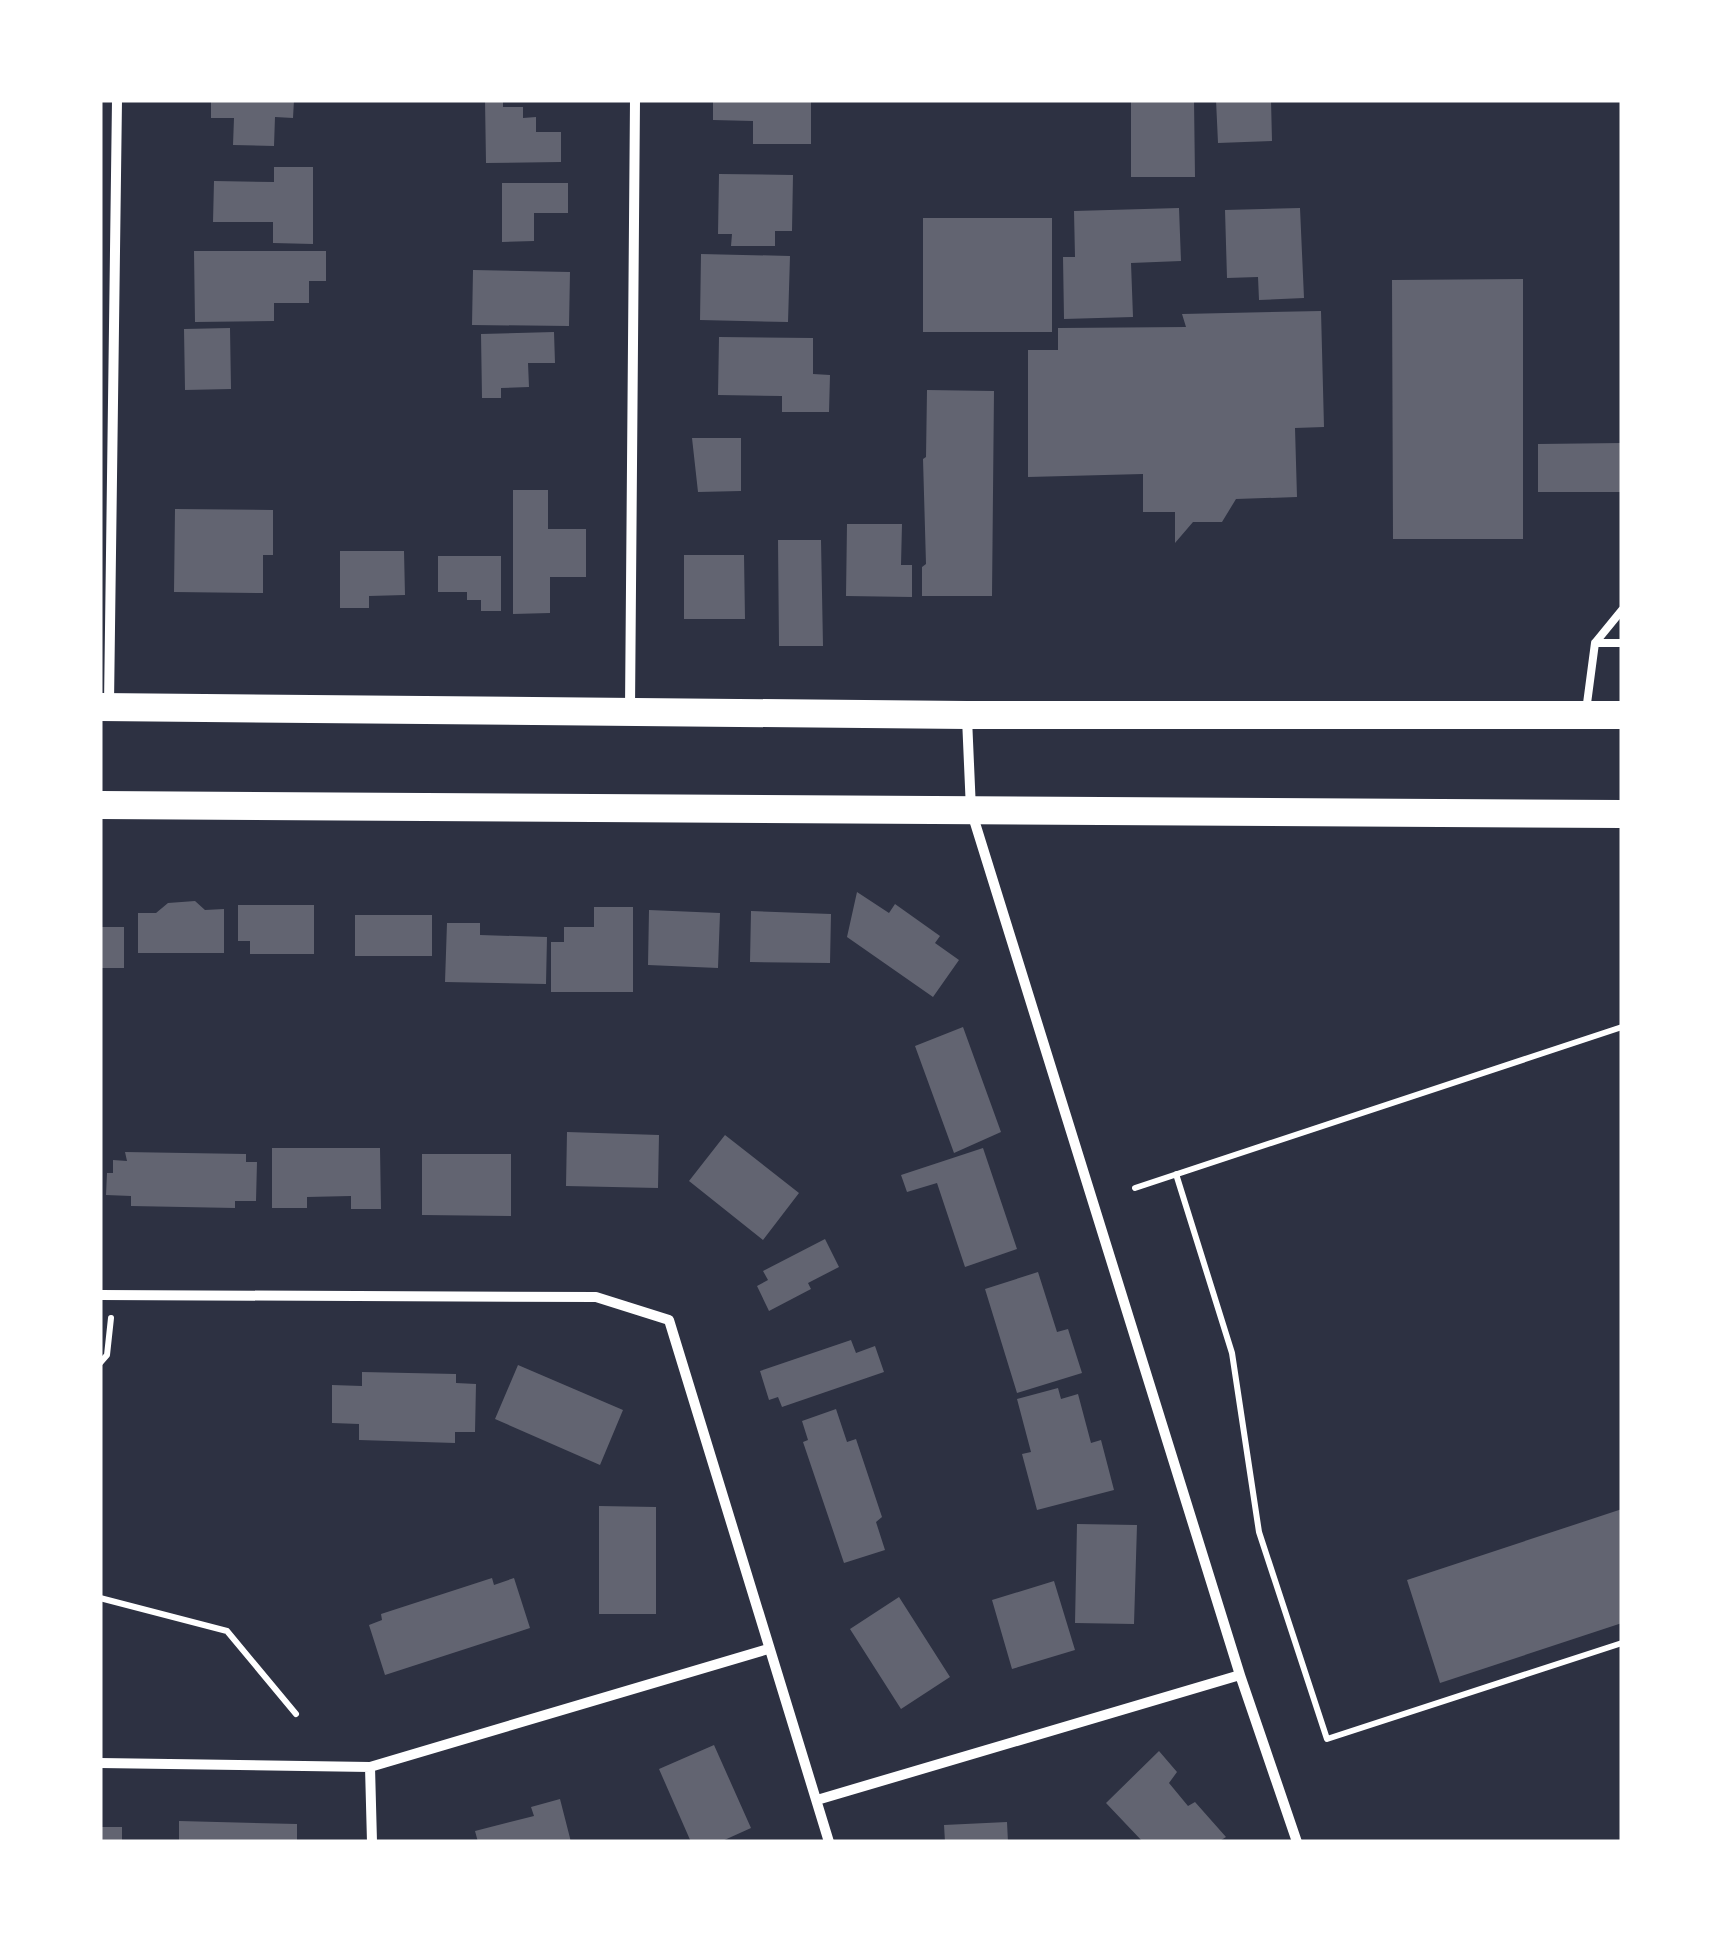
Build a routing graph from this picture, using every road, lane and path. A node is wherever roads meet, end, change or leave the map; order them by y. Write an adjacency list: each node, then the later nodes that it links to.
1 (117, 100): 6 (street)
2 (635, 100): 7 (street)
3 (1622, 610): 4 (lane)
4 (1595, 642): 5 (lane); 9 (lane)
5 (1622, 643)
6 (105, 707): 7 (highway)
7 (630, 710): 8 (highway)
8 (967, 715): 9 (highway); 12 (street)
9 (1585, 715): 10 (highway)
10 (1622, 715)
11 (100, 805): 12 (highway)
12 (971, 810): 13 (highway); 23 (street)
13 (1622, 814)
14 (1622, 1027): 15 (path)
15 (1176, 1174): 16 (path); 21 (path)
16 (1135, 1188)
17 (100, 1294): 22 (street)
18 (110, 1318): 19 (path)
19 (100, 1363)
20 (100, 1598): 24 (path)
21 (1622, 1643)
22 (768, 1649): 26 (street); 27 (street)
23 (1240, 1675): 27 (street); 30 (street)
24 (296, 1714)
25 (100, 1764): 26 (street)
26 (370, 1767): 28 (street)
27 (817, 1800): 29 (street)
28 (372, 1842)
29 (829, 1842)
30 (1297, 1842)

